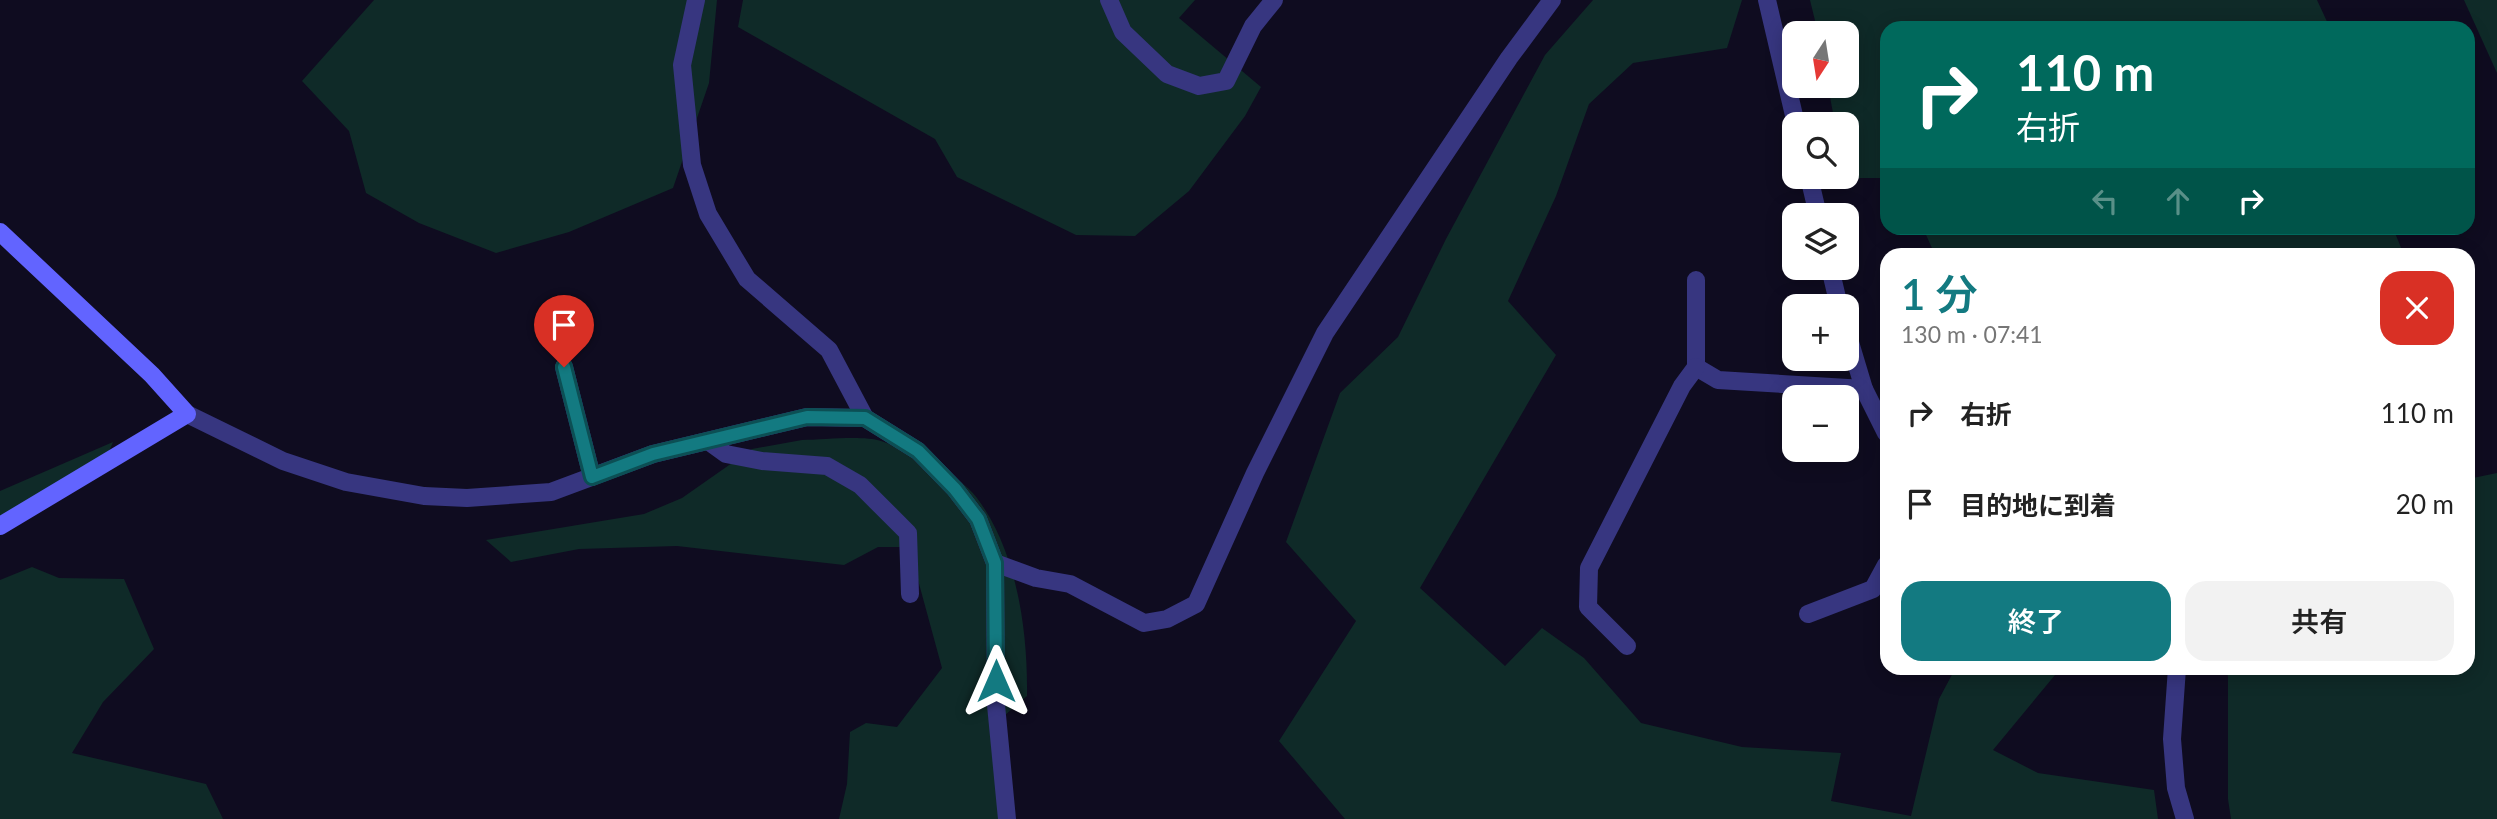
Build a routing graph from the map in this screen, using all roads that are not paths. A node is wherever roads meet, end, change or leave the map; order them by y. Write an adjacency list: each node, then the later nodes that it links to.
1 (696, 0): 14 (street)
2 (1110, 0): 3 (street)
3 (1274, 0)
4 (1552, 0): 19 (street)
5 (1767, 0): 6 (street)
6 (1793, 112)
7 (0, 232): 13 (street)
8 (1696, 280): 10 (street)
9 (564, 367): 17 (street)
10 (1696, 367): 12 (street); 23 (street)
11 (1859, 371): 12 (street)
12 (1864, 389): 15 (street)
13 (187, 414): 17 (street); 18 (street)
14 (865, 418): 16 (street); 19 (street)
15 (1880, 421)
16 (708, 441): 17 (street); 21 (street)
17 (592, 477)
18 (0, 526)
19 (995, 563): 25 (street)
20 (1880, 576): 22 (street)
21 (910, 594)
22 (1808, 614)
23 (1627, 646)
24 (2177, 675): 26 (street)
25 (1007, 819)
26 (2185, 819)

